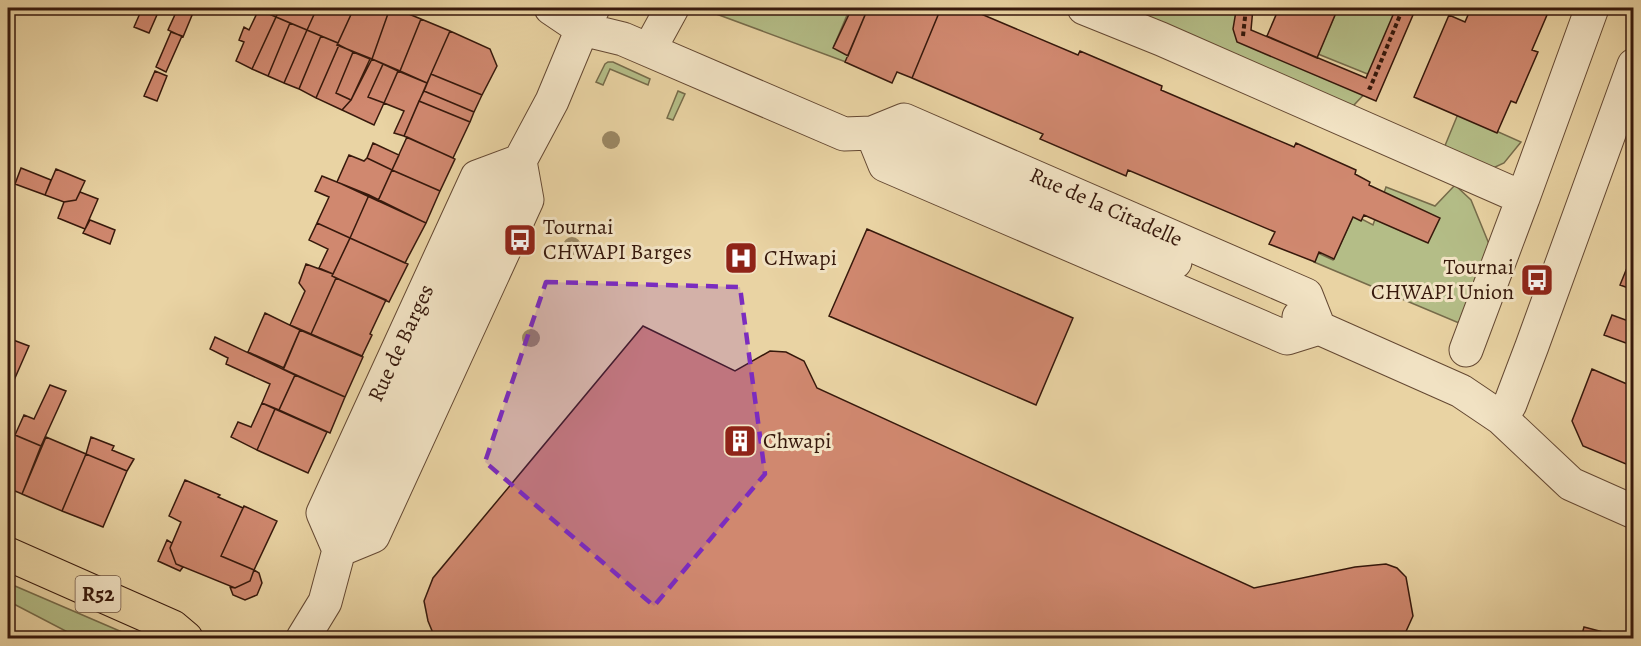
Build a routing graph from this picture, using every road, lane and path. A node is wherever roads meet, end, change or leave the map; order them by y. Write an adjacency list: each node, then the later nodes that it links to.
1 (551, 8): 6 (street, Rue de la Citadelle)
2 (672, 8): 7 (street)
3 (1084, 8): 12 (street)
4 (1403, 8): 9 (path)
5 (1592, 8): 12 (street)
6 (588, 18): 7 (street, Rue de la Citadelle); 11 (street)
7 (649, 50): 10 (street, Rue de la Citadelle)
8 (1634, 64): 15 (street)
9 (1370, 88)
10 (872, 133): 13 (street); 13 (street, Rue de la Citadelle)
11 (520, 161): 17 (street); 17 (street, Rue de Barges)
12 (1523, 198): 14 (street)
13 (1319, 328): 15 (street)
14 (1466, 350)
15 (1501, 418): 16 (street)
16 (1634, 512)
17 (339, 550): 20 (street)
18 (8, 554): 19 (main road, R52)
19 (186, 639)
20 (303, 639)

